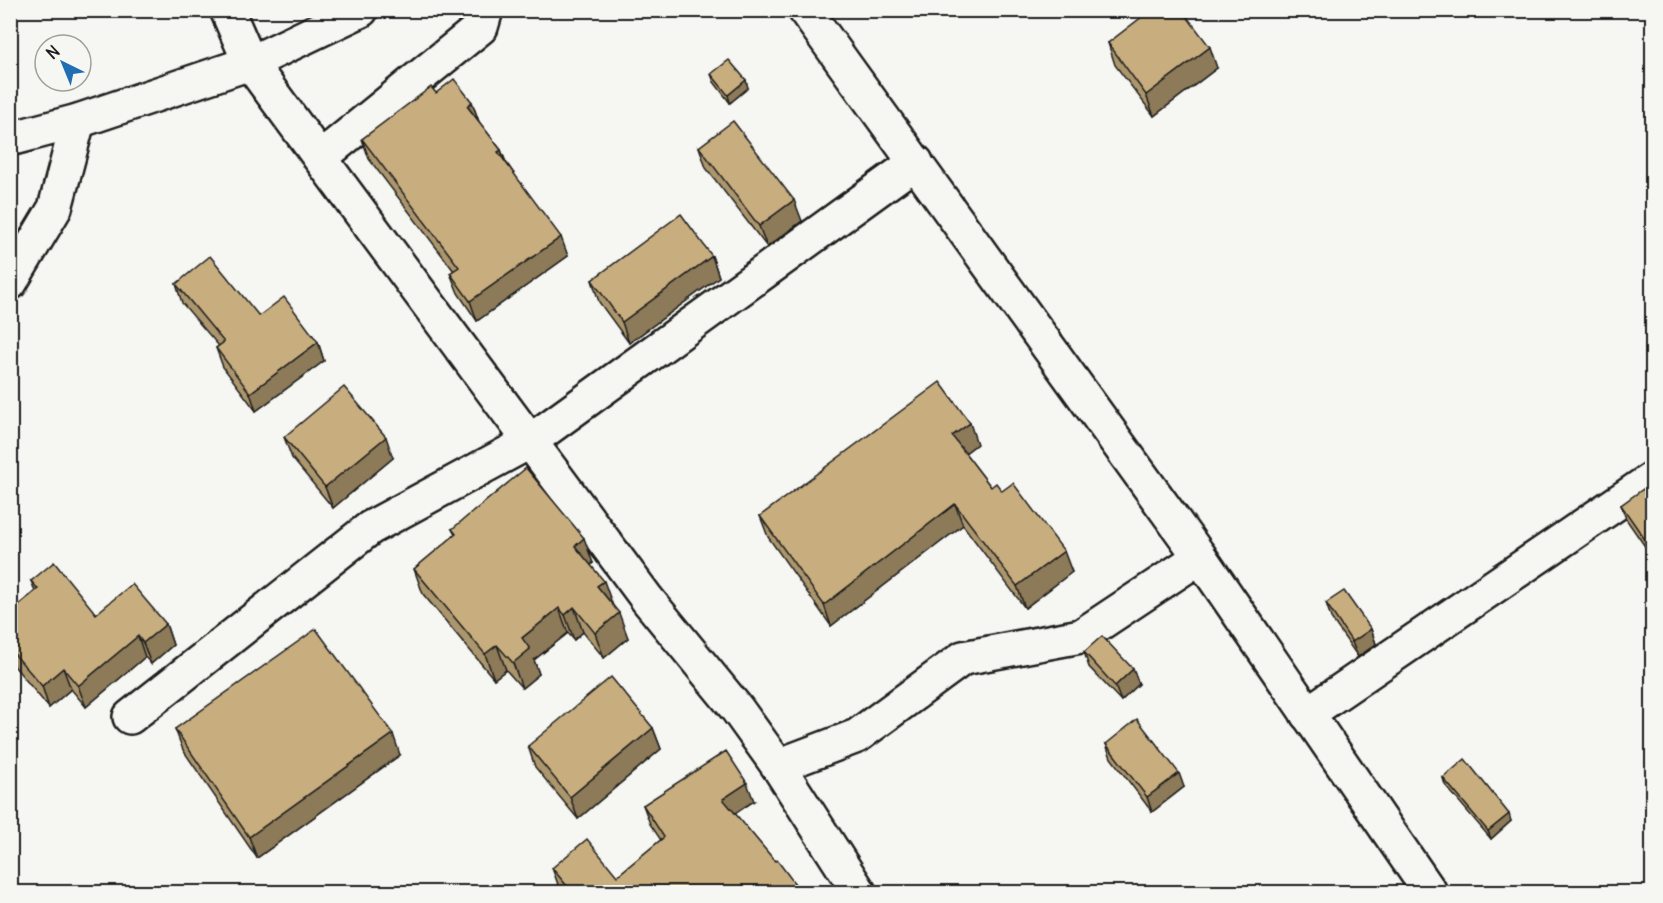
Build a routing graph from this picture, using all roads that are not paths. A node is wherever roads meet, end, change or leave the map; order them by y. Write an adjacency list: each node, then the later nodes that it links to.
1 (227, 10): 5 (street)
2 (361, 10): 5 (street)
3 (486, 10): 8 (street)
4 (805, 10): 9 (street)
5 (250, 63): 6 (street); 8 (street)
6 (78, 121): 7 (street); 10 (street)
7 (10, 140)
8 (320, 158): 11 (street)
9 (916, 162): 11 (street); 13 (street)
10 (10, 283)
11 (529, 442): 15 (street); 16 (street)
12 (1653, 479): 14 (street)
13 (1200, 557): 14 (street); 16 (street)
14 (1307, 714): 18 (street)
15 (130, 717)
16 (778, 766): 17 (street)
17 (859, 892)
18 (1430, 892)

